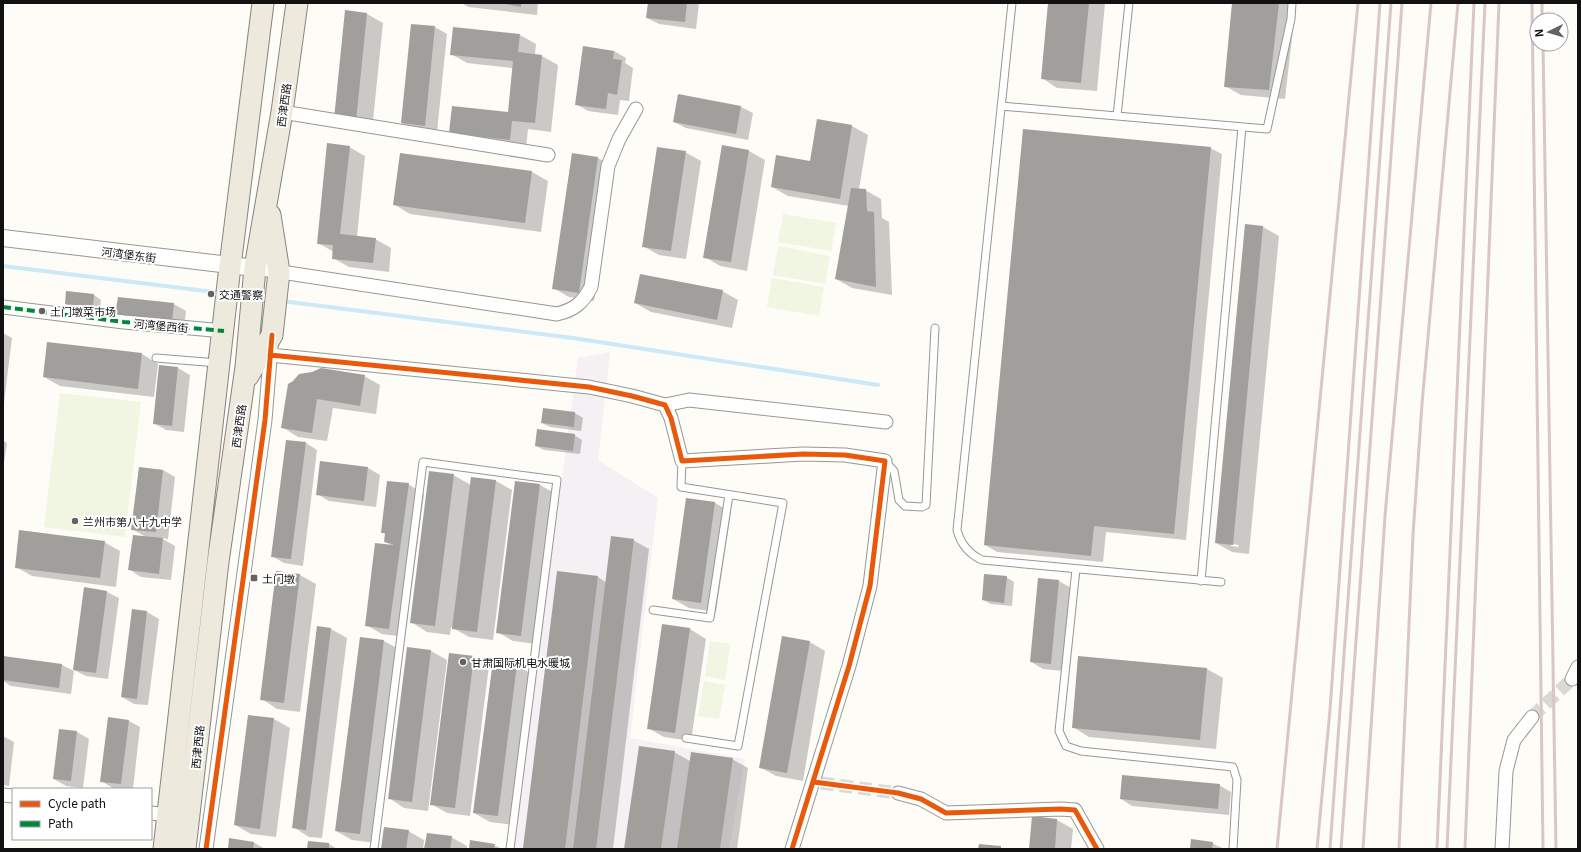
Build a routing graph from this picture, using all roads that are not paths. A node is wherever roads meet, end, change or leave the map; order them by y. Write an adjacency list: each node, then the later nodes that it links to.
1 (263, 3): 14 (main road, 西津西路)
2 (297, 3): 8 (main road, 西津西路)
3 (1012, 3): 6 (lane)
4 (1129, 3): 9 (lane)
5 (1292, 3): 10 (lane)
6 (1001, 106): 9 (lane); 30 (lane)
7 (636, 109): 15 (street)
8 (282, 112): 11 (street); 12 (main road, 西津西路)
9 (1117, 116): 10 (lane)
10 (1242, 127): 31 (lane)
11 (548, 155)
12 (267, 200): 15 (main road); 16 (main road, 西津西路)
13 (3, 238): 14 (street, 河湾堡东街)
14 (230, 271): 16 (street, 河湾堡东街); 18 (main road, 西津西路)
15 (279, 272): 16 (street); 20 (main road)
16 (255, 274): 24 (main road, 西津西路)
17 (3, 307): 18 (street, 河湾堡西街)
18 (224, 324): 23 (main road, 西津西路)
19 (935, 328): 28 (lane)
20 (272, 335): 21 (street); 24 (main road)
21 (270, 356): 25 (street); 40 (street)
22 (156, 358): 23 (lane)
23 (220, 364): 37 (main road, 西津西路)
24 (244, 384): 39 (main road, 西津西路)
25 (665, 406): 26 (street); 27 (street)
26 (886, 422)
27 (682, 461): 28 (street); 29 (lane)
28 (885, 461): 43 (street)
29 (728, 495): 33 (lane); 35 (lane)
30 (1076, 569): 31 (lane); 45 (lane)
31 (1200, 580): 32 (lane)
32 (1221, 582)
33 (653, 610)
34 (1532, 716): 46 (street)
35 (686, 738)
36 (898, 793): 44 (street)
37 (160, 814): 38 (main road, 西津西路)
38 (164, 849)
39 (184, 849)
40 (206, 849)
41 (374, 849): 42 (lane)
42 (510, 849)
43 (792, 849)
44 (1097, 849)
45 (1233, 849)
46 (1502, 849)

